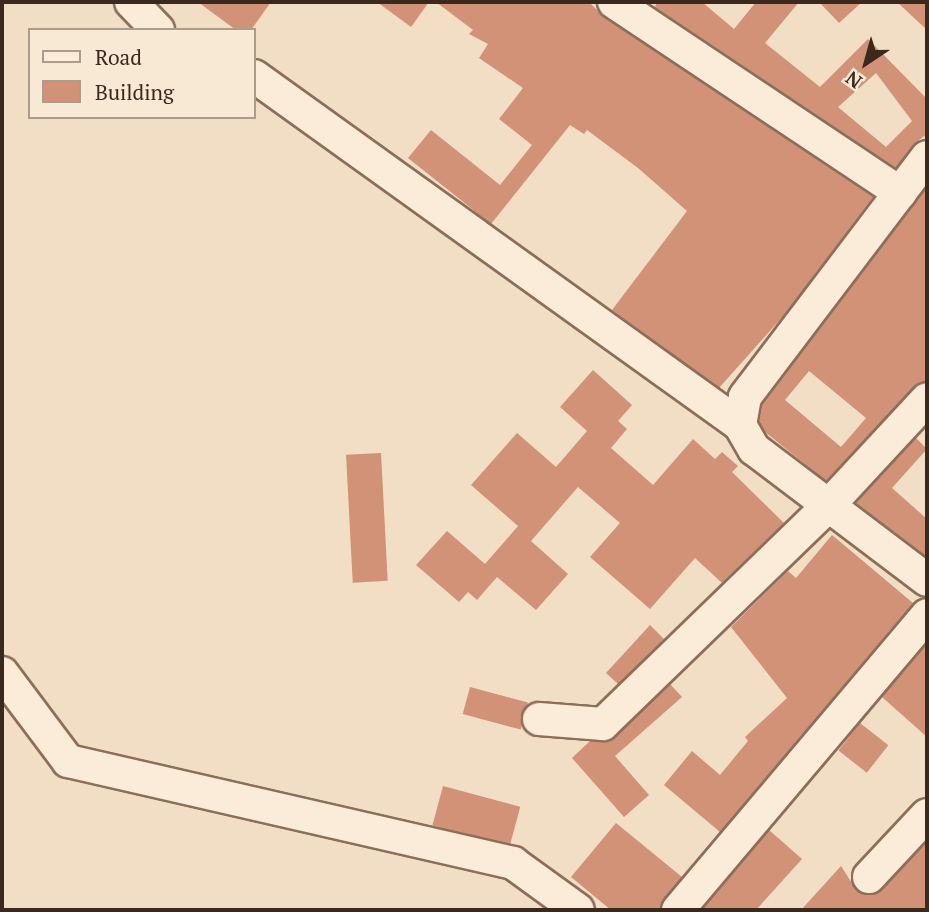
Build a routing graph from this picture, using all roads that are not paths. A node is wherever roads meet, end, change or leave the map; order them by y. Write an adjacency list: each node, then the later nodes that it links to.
1 (131, 2): 3 (street)
2 (614, 2): 6 (street)
3 (156, 28)
4 (256, 77): 8 (street)
5 (927, 156): 6 (street)
6 (900, 193): 8 (street)
7 (927, 399): 9 (street)
8 (740, 425): 9 (street)
9 (829, 505): 10 (street); 13 (street)
10 (927, 580)
11 (927, 615): 17 (street)
12 (2, 673): 16 (street)
13 (539, 719)
14 (927, 815): 15 (street)
15 (869, 877)
16 (578, 910)
17 (678, 910)

